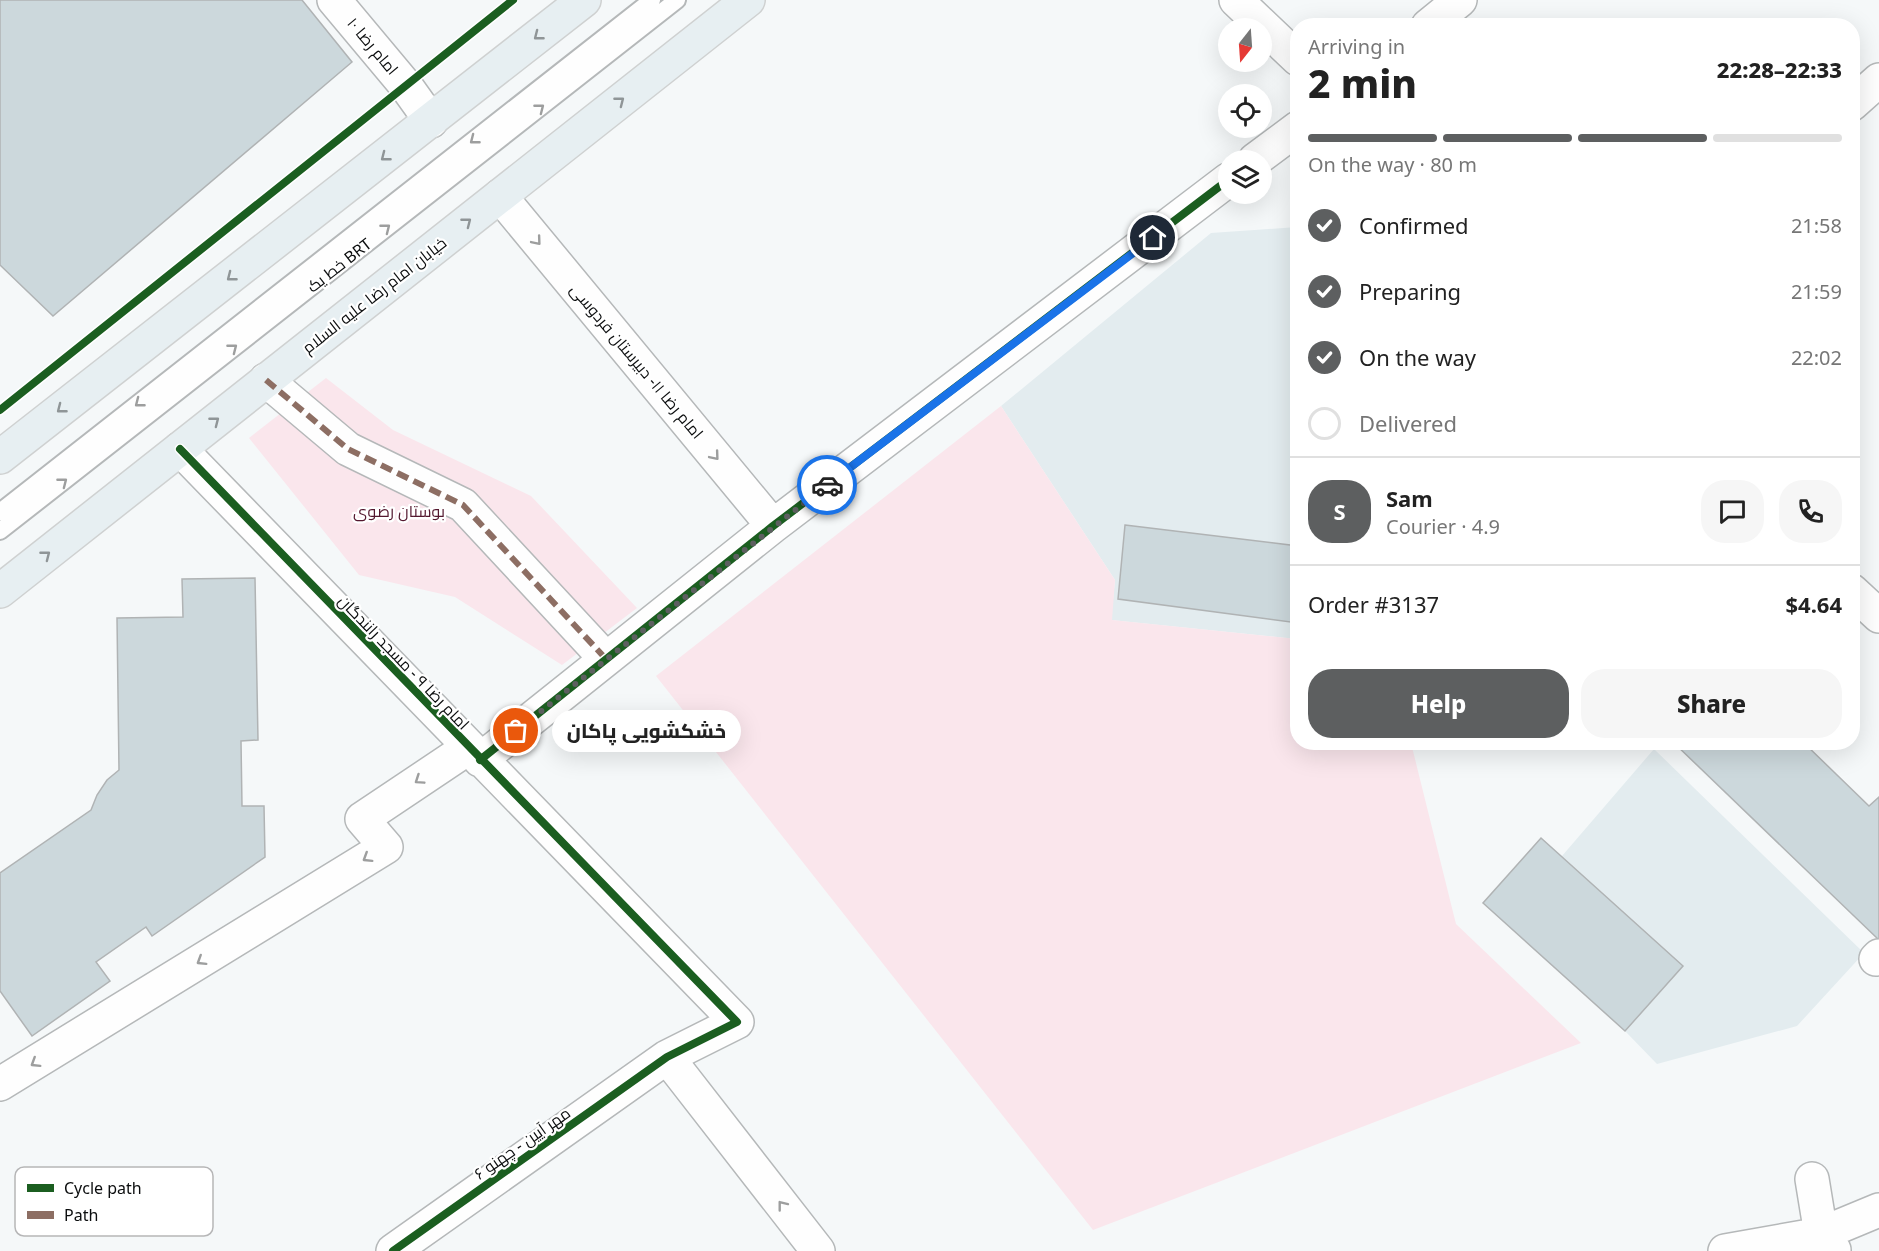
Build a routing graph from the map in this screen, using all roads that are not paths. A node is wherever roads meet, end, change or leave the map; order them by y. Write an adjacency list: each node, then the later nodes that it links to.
1 (334, 0): 12 (street, امام رضا ۱۰)
2 (584, 0): 12 (main road, one-way to 12)
3 (652, 0): 20 (lane, خط یک BRT, one-way to 20)
4 (677, 0): 22 (lane, خط یک BRT, one-way to 4)
5 (748, 0): 16 (main road, خیابان امام رضا علیه السلام, one-way to 5)
6 (1236, 0): 9 (street)
7 (1460, 0): 8 (street)
8 (1438, 18)
9 (1290, 51)
10 (1879, 80): 11 (street)
11 (1860, 97)
12 (431, 121): 19 (main road, one-way to 19)
13 (1290, 134): 14 (street)
14 (1268, 150)
15 (1218, 188): 21 (street)
16 (500, 196): 17 (main road, خیابان امام رضا علیه السلام, one-way to 16); 21 (street, امام رضا ۱۱- دبیرستان فردوسی, one-way to 21)
17 (266, 380): 18 (main road, خیابان امام رضا علیه السلام, one-way to 17); 24 (street)
18 (180, 449): 23 (main road, خیابان امام رضا علیه السلام, one-way to 18); 25 (street, امام رضا ۹ - مسجد رانندگان)
19 (0, 457)
20 (0, 512)
21 (773, 526): 24 (street)
22 (0, 531)
23 (0, 591)
24 (606, 659): 25 (street)
25 (474, 754): 26 (street, امام رضا ۹ - مسجد رانندگان); 28 (street, one-way to 28)
26 (737, 1022): 27 (street, مهر آیین - چهنو ۶)
27 (667, 1058): 32 (street, مهر آیین - چهنو ۶); 33 (street, one-way to 27)
28 (0, 1084)
29 (1812, 1179): 31 (street)
30 (1879, 1210): 31 (street)
31 (1828, 1242): 34 (street)
32 (393, 1251)
33 (818, 1251)
34 (1725, 1251)

